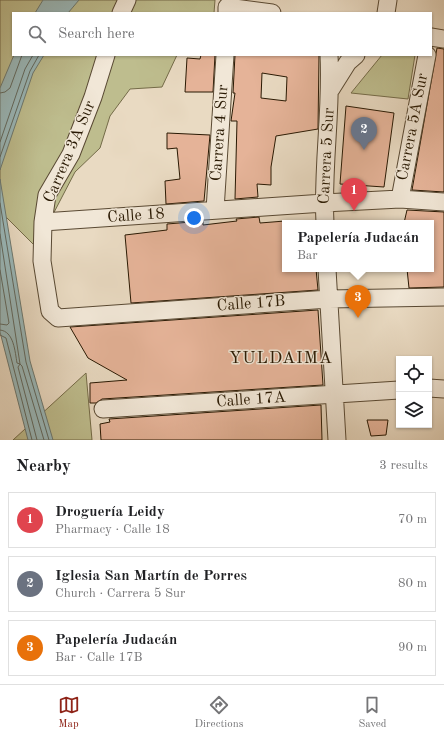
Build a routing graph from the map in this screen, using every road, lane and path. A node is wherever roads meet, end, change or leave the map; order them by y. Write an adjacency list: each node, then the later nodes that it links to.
1 (127, 0): 4 (street)
2 (388, 0): 6 (street)
3 (227, 10): 5 (street)
4 (121, 12)
5 (257, 12)
6 (386, 12)
7 (432, 37): 8 (street)
8 (444, 39)
9 (106, 56): 20 (street, Carrera 3A Sur)
10 (225, 56): 18 (street, Carrera 4 Sur)
11 (329, 56): 14 (street, Carrera 5 Sur)
12 (355, 56): 14 (street, Carrera 5 Sur)
13 (427, 56): 15 (street, Carrera 5A Sur)
14 (331, 89): 17 (street, Carrera 5 Sur)
15 (400, 200): 16 (street, Calle 18); 17 (street, Calle 18)
16 (444, 202)
17 (324, 203): 18 (street, Calle 18); 19 (street, Carrera 5 Sur)
18 (215, 210): 20 (street, Calle 18)
19 (325, 220)
20 (43, 222): 24 (street, Carrera 3A Sur)
21 (327, 272): 23 (street)
22 (444, 297): 23 (street, Calle 17B)
23 (329, 299): 24 (street, Calle 17B); 28 (street)
24 (58, 318)
25 (432, 388): 26 (street)
26 (444, 389)
27 (396, 390): 28 (street, Calle 17A)
28 (334, 395): 29 (street, Calle 17A); 30 (street)
29 (103, 409)
30 (337, 440)

